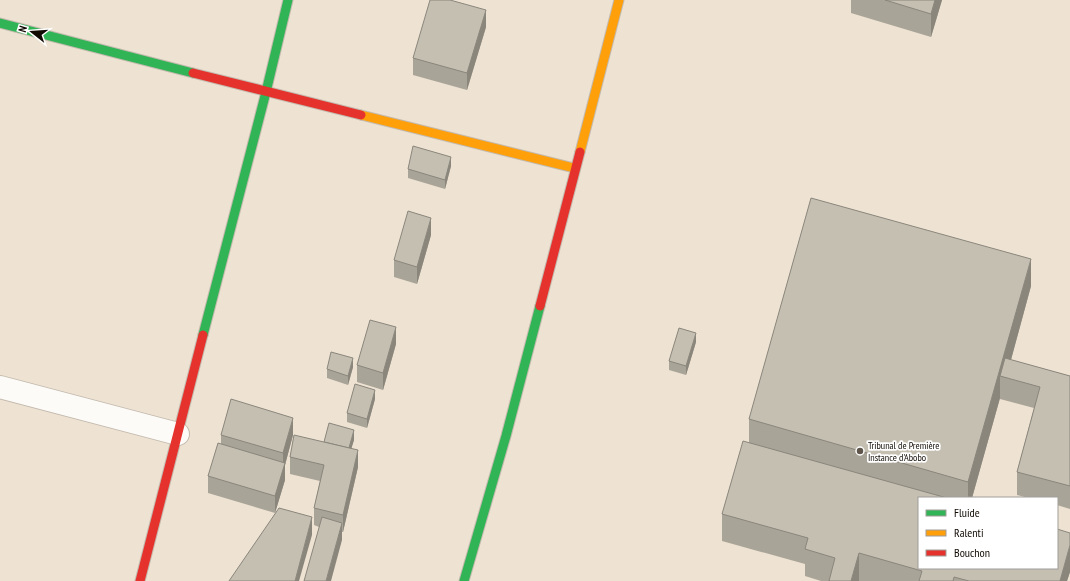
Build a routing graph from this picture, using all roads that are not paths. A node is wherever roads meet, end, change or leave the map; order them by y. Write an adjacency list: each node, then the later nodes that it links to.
1 (288, 0): 4 (street)
2 (619, 0): 5 (street)
3 (0, 23): 4 (street)
4 (266, 92): 5 (street); 7 (street)
5 (574, 168): 9 (street)
6 (0, 387): 7 (street)
7 (178, 434): 8 (street)
8 (140, 581)
9 (464, 581)

